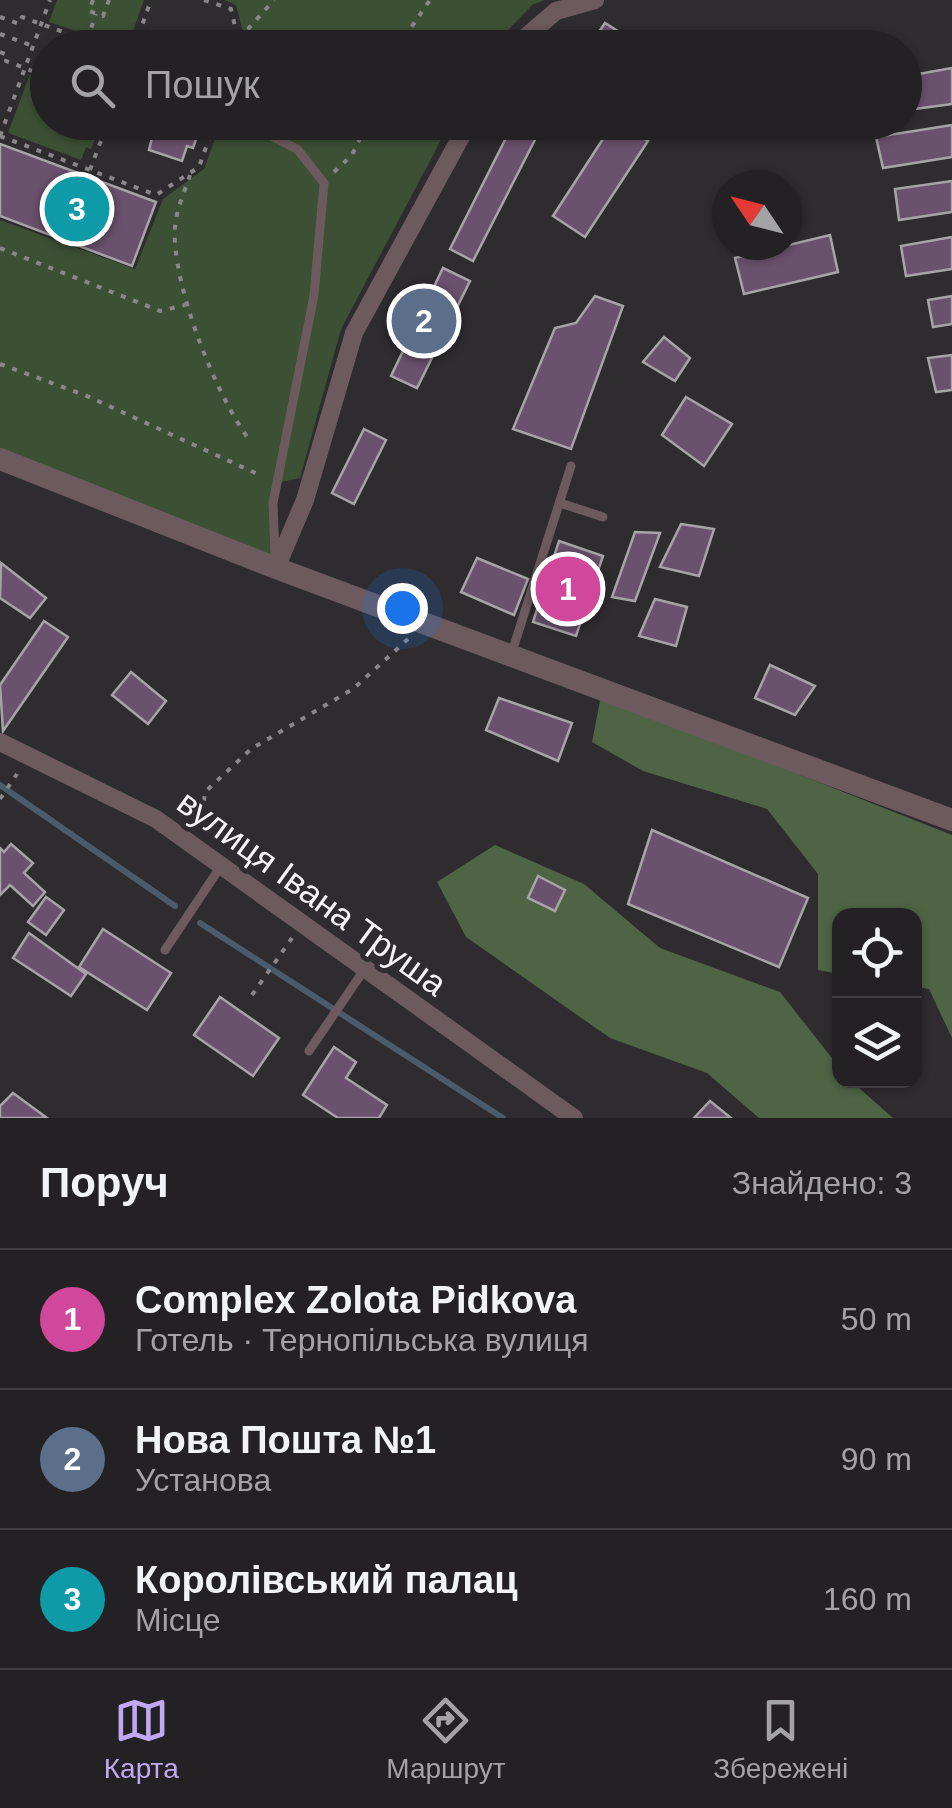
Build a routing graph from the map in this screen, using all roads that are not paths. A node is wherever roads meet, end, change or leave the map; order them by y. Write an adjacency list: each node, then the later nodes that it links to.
1 (595, 0): 2 (street)
2 (534, 30)
3 (278, 140): 9 (lane)
4 (458, 140): 9 (street)
5 (0, 459): 9 (street)
6 (572, 466): 7 (lane)
7 (560, 502): 8 (lane); 10 (lane)
8 (603, 517)
9 (276, 568): 10 (street)
10 (512, 655): 12 (street)
11 (0, 742): 13 (street, вулиця Івана Труша)
12 (952, 820)
13 (221, 866): 14 (lane); 15 (street, вулиця Івана Труша)
14 (166, 950)
15 (364, 970): 16 (lane); 17 (street, вулиця Івана Труша)
16 (310, 1051)
17 (574, 1118)

